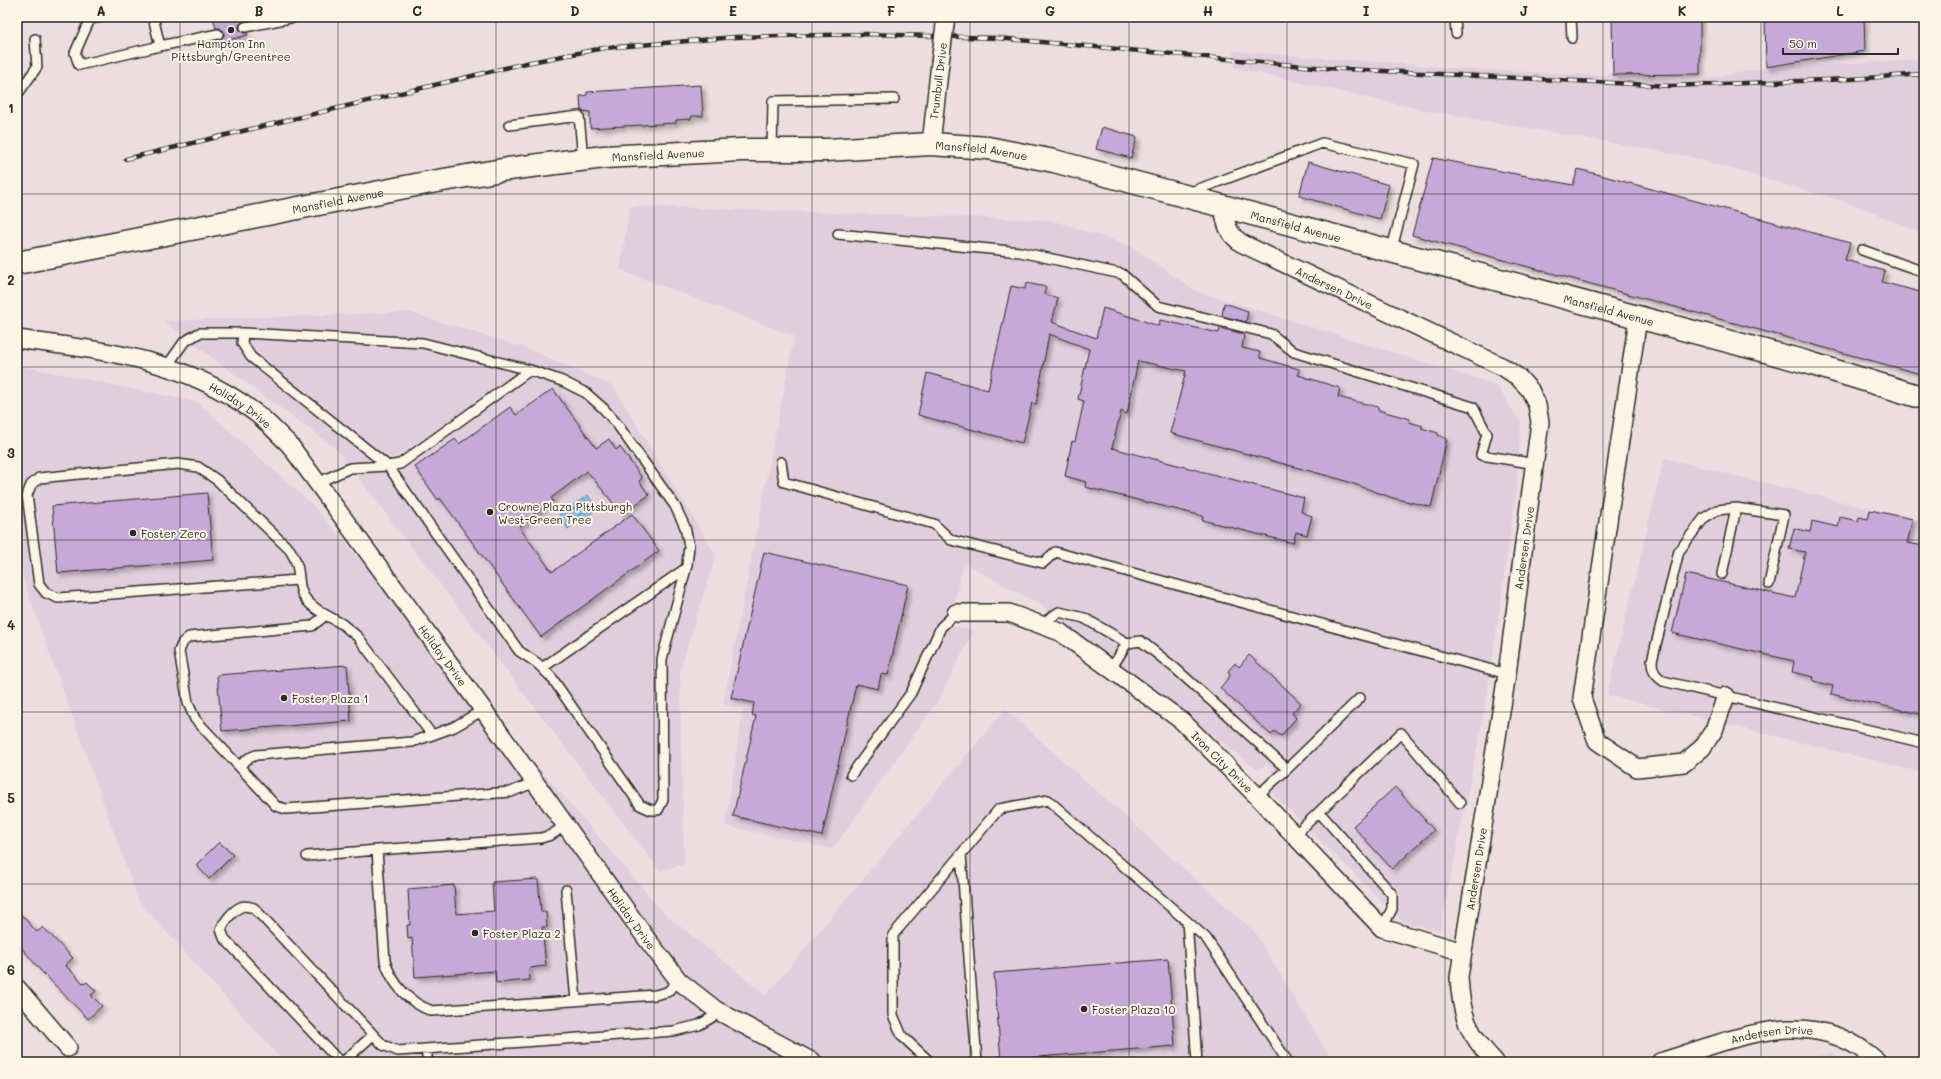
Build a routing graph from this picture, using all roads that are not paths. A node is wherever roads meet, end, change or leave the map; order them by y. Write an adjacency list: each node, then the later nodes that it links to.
1 (101, 17): 12 (lane)
2 (153, 17): 12 (lane)
3 (295, 17): 7 (lane)
4 (946, 17): 16 (street, Trumbull Drive, bridge)
5 (1455, 17): 8 (lane)
6 (1571, 17): 10 (lane)
7 (245, 27)
8 (1456, 33)
9 (218, 34): 12 (lane)
10 (1572, 38)
11 (35, 39): 13 (lane)
12 (160, 46)
13 (17, 95)
14 (894, 99): 17 (lane)
15 (509, 125): 18 (lane)
16 (931, 144): 17 (main road, Mansfield Avenue); 19 (main road, Mansfield Avenue)
17 (772, 150): 18 (main road, Mansfield Avenue)
18 (583, 159): 24 (main road, Mansfield Avenue)
19 (1180, 196): 20 (main road, Mansfield Avenue); 23 (lane)
20 (1223, 207): 23 (main road, Mansfield Avenue); 33 (street, Andersen Drive)
21 (838, 234): 33 (lane)
22 (1862, 250): 25 (lane)
23 (1391, 252): 26 (main road, Mansfield Avenue)
24 (17, 263)
25 (1924, 272)
26 (1638, 318): 31 (main road, Mansfield Avenue); 48 (street)
27 (243, 333): 29 (lane); 30 (lane); 34 (lane)
28 (17, 339): 29 (street, Holiday Drive)
29 (167, 366): 35 (street, Holiday Drive)
30 (530, 370): 34 (lane); 37 (lane)
31 (1924, 398)
32 (781, 462): 47 (lane)
33 (1536, 464): 47 (street, Andersen Drive)
34 (388, 466): 35 (lane); 45 (lane)
35 (317, 483): 50 (street, Holiday Drive)
36 (1736, 508): 38 (lane); 40 (lane); 48 (lane)
37 (686, 569): 45 (lane); 45 (lane)
38 (1722, 574)
39 (298, 580): 39 (lane); 42 (lane)
40 (1769, 584)
41 (956, 613): 43 (street, Iron City Drive); 55 (lane)
42 (326, 615): 51 (lane); 53 (lane)
43 (1040, 625): 44 (lane); 46 (street, Iron City Drive)
44 (1127, 643): 46 (lane); 54 (lane)
45 (542, 668)
46 (1111, 669): 57 (street, Iron City Drive)
47 (1507, 674): 68 (street, Andersen Drive)
48 (1726, 696): 52 (lane)
49 (1360, 698): 54 (lane)
50 (483, 710): 51 (lane); 56 (street, Holiday Drive)
51 (432, 735): 53 (lane)
52 (1924, 743)
53 (239, 766): 56 (lane)
54 (1287, 769): 57 (lane)
55 (851, 775)
56 (535, 782): 60 (street, Holiday Drive)
57 (1258, 796): 61 (street, Iron City Drive)
58 (1460, 803): 59 (lane)
59 (1319, 812): 61 (lane); 67 (lane)
60 (566, 825): 62 (lane); 69 (street, Holiday Drive)
61 (1295, 835): 67 (street, Iron City Drive)
62 (377, 850): 64 (lane); 71 (lane)
63 (961, 854): 66 (lane); 80 (lane); 81 (lane)
64 (307, 856)
65 (566, 890): 71 (lane)
66 (1187, 921): 82 (lane); 83 (lane)
67 (1382, 928): 68 (street)
68 (1463, 952): 84 (street, Andersen Drive)
69 (679, 981): 71 (lane); 72 (street, Holiday Drive)
70 (17, 988): 74 (street)
71 (576, 1001)
72 (721, 1012): 75 (lane); 76 (street, Holiday Drive)
73 (373, 1035): 75 (lane); 77 (lane); 78 (lane)
74 (68, 1048)
75 (427, 1050): 79 (lane)
76 (805, 1060)
77 (340, 1062)
78 (343, 1062)
79 (427, 1062)
80 (930, 1062)
81 (978, 1062)
82 (1197, 1062)
83 (1288, 1062)
84 (1495, 1062)
85 (1660, 1062): 86 (street, Andersen Drive)
86 (1878, 1062)

